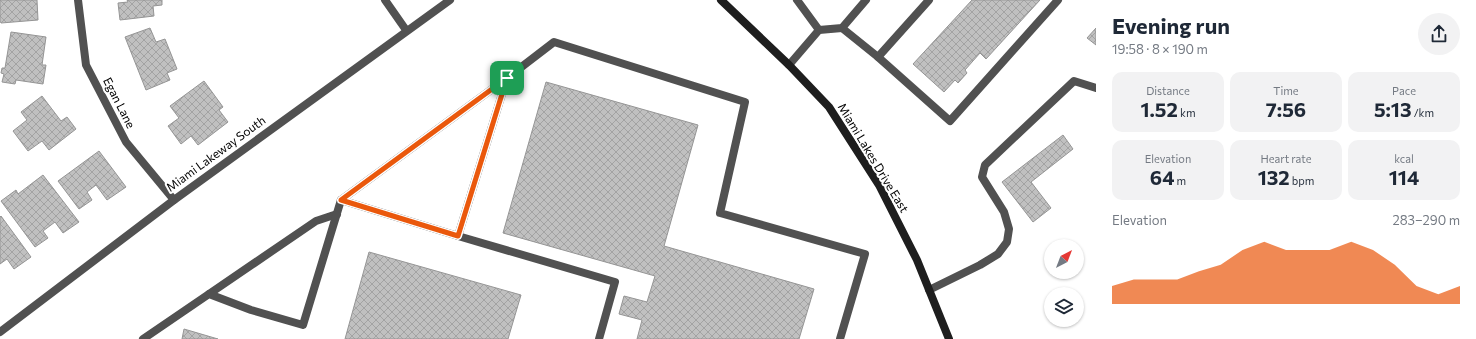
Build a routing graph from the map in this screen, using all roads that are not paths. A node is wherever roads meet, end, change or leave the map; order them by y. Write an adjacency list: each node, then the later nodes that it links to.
1 (78, 0): 16 (street, Egan Lane)
2 (385, 0): 10 (street)
3 (450, 0): 10 (street, Miami Lakeway South)
4 (721, 0): 13 (main road, Miami Lakes Drive East)
5 (797, 0): 11 (street)
6 (866, 0): 9 (street)
7 (929, 0): 12 (street)
8 (1058, 0): 12 (street)
9 (842, 28): 11 (street); 12 (street)
10 (406, 30): 16 (street, Miami Lakeway South)
11 (819, 30): 13 (street)
12 (878, 57)
13 (789, 65): 20 (main road, Miami Lakes Drive East)
14 (507, 78): 17 (street); 19 (street); 25 (street)
15 (1096, 88): 20 (street)
16 (174, 200): 22 (street, Miami Lakeway South)
17 (341, 200): 18 (street); 19 (street)
18 (337, 214): 21 (street); 21 (street)
19 (458, 236): 24 (street)
20 (929, 290): 26 (main road, Miami Lakes Drive East)
21 (209, 294): 23 (street)
22 (0, 332)
23 (143, 339)
24 (599, 339)
25 (840, 339)
26 (949, 339)

